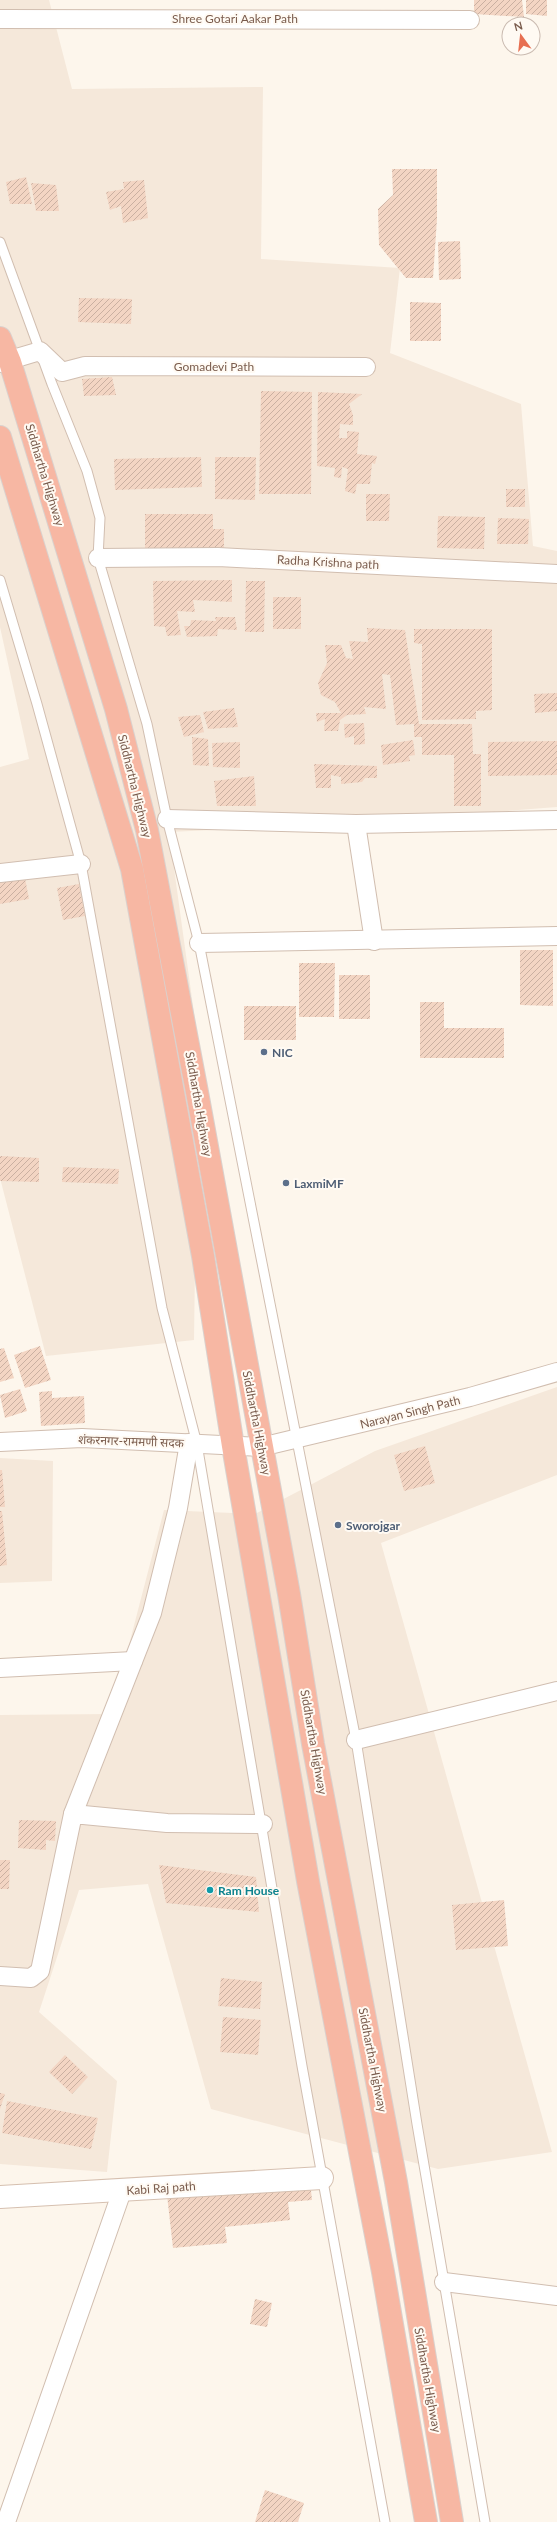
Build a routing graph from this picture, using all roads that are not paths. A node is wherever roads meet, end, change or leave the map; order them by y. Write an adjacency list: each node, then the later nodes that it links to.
1 (0, 19): 2 (street, Shree Gotari Aakar Path)
2 (470, 20)
3 (0, 242): 5 (lane)
4 (0, 338): 6 (highway, Siddhartha Highway)
5 (40, 351): 6 (street); 7 (street, Gomadevi Path); 9 (lane)
6 (5, 362): 25 (highway, Siddhartha Highway)
7 (366, 367)
8 (0, 436): 24 (highway, Siddhartha Highway)
9 (98, 558): 10 (street, Radha Krishna path); 12 (lane)
10 (557, 574)
11 (0, 580): 15 (lane)
12 (167, 819): 14 (street); 19 (lane)
13 (557, 820): 14 (street)
14 (356, 824): 18 (street)
15 (81, 864): 16 (street); 23 (lane)
16 (0, 873)
17 (557, 936): 18 (street)
18 (374, 940): 19 (street)
19 (199, 943): 21 (lane)
20 (557, 1372): 21 (street, Narayan Singh Path)
21 (297, 1439): 25 (street, Narayan Singh Path); 29 (lane)
22 (0, 1442): 23 (street, शंकरनगर-राममणी सदक)
23 (193, 1444): 24 (street, शंकरनगर-राममणी सदक); 26 (street); 31 (lane)
24 (233, 1446): 25 (street, शंकरनगर-राममणी सदक); 40 (highway, Siddhartha Highway)
25 (261, 1447): 41 (highway, Siddhartha Highway)
26 (133, 1661): 27 (street); 30 (street)
27 (0, 1668)
28 (557, 1692): 29 (street)
29 (356, 1740): 36 (lane)
30 (73, 1814): 31 (street); 32 (street)
31 (263, 1824): 33 (lane)
32 (0, 1976)
33 (322, 2178): 34 (street, Kabi Raj path); 39 (lane)
34 (122, 2191): 35 (street, Kabi Raj path); 38 (street)
35 (0, 2197)
36 (444, 2282): 37 (street); 42 (lane)
37 (557, 2296)
38 (6, 2522)
39 (385, 2522)
40 (426, 2522)
41 (452, 2522)
42 (485, 2522)

